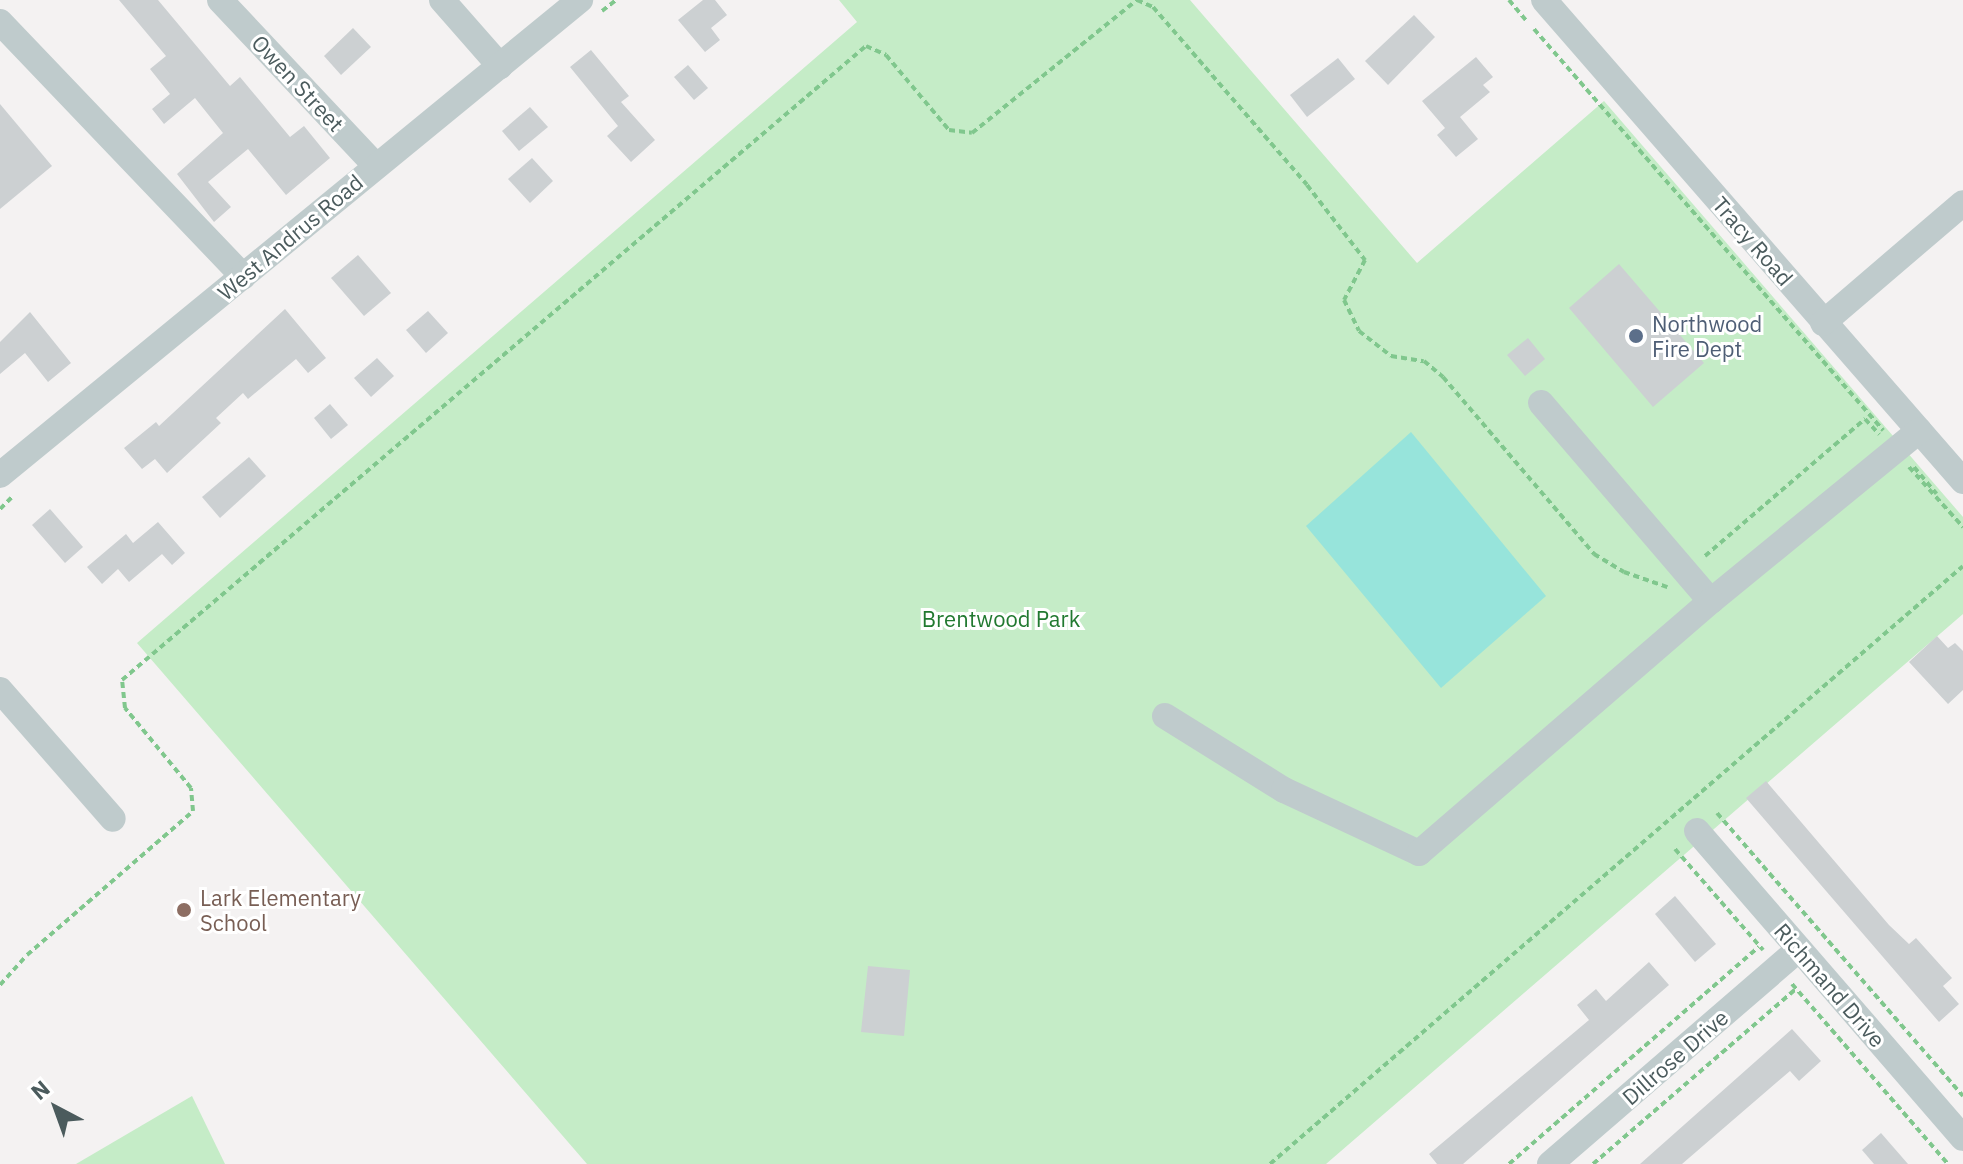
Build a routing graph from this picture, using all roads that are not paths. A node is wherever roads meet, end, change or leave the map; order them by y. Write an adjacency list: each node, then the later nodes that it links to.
1 (220, 0): 7 (street, Owen Street)
2 (442, 0): 6 (street)
3 (580, 0): 6 (street, West Andrus Road)
4 (1544, 0): 10 (street, Tracy Road)
5 (0, 22): 9 (street)
6 (500, 66): 7 (street, West Andrus Road)
7 (376, 166): 9 (street, West Andrus Road)
8 (1963, 203): 10 (street)
9 (243, 276): 13 (street, West Andrus Road)
10 (1823, 323): 12 (street, Tracy Road)
11 (1541, 403): 15 (street)
12 (1919, 431): 14 (street, Tracy Road); 15 (street)
13 (0, 475)
14 (1963, 481)
15 (1711, 601): 17 (street)
16 (0, 690): 18 (street)
17 (1165, 716)
18 (113, 819)
19 (1697, 831): 20 (street, Richmand Drive)
20 (1799, 949): 21 (street, Richmand Drive); 22 (street, Dillrose Drive)
21 (1963, 1138)
22 (1550, 1164)

